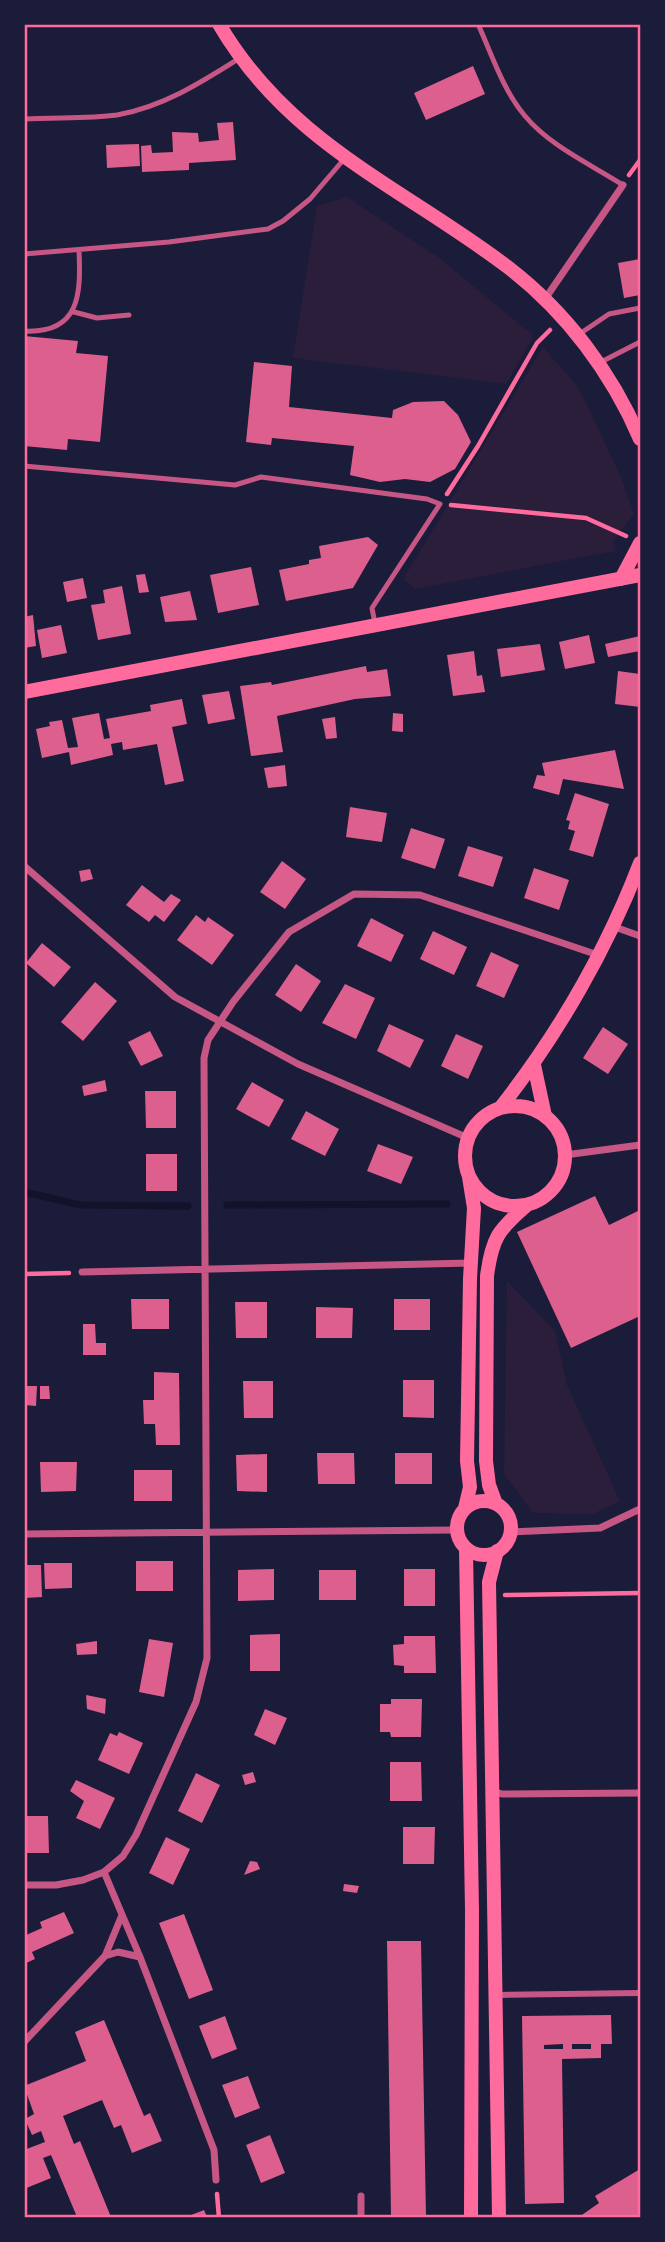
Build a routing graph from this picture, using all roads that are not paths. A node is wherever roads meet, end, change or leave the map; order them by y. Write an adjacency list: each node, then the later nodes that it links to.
1 (219, 24): 3 (main road)
2 (478, 24): 6 (lane)
3 (240, 58): 4 (lane); 5 (main road)
4 (24, 119)
5 (345, 158): 7 (lane); 9 (main road)
6 (623, 185): 9 (street)
7 (79, 251): 8 (lane); 11 (lane)
8 (24, 254)
9 (545, 299): 14 (main road)
10 (640, 308): 14 (lane)
11 (74, 312): 12 (lane); 13 (lane)
12 (129, 315)
13 (24, 331)
14 (578, 335): 16 (main road)
15 (640, 342): 16 (lane)
16 (599, 363): 17 (main road)
17 (640, 439)
18 (24, 466): 22 (lane)
19 (640, 545): 21 (main road)
20 (640, 575): 21 (main road)
21 (621, 579): 22 (main road)
22 (375, 625): 23 (main road)
23 (24, 692)
24 (640, 863): 26 (main road)
25 (24, 866): 29 (street)
26 (612, 926): 27 (street); 28 (main road)
27 (640, 936)
28 (598, 955): 29 (street); 30 (main road)
29 (222, 1020): 33 (street); 39 (street)
30 (534, 1065): 31 (main road); 32 (main road)
31 (501, 1107): 32 (main road); 33 (main road)
32 (545, 1116): 35 (main road)
33 (468, 1138): 36 (main road)
34 (640, 1145): 35 (street)
35 (565, 1155): 37 (main road)
36 (469, 1177): 37 (main road); 38 (main road)
37 (527, 1205): 41 (main road)
38 (471, 1263): 39 (street); 42 (main road)
39 (204, 1271): 40 (street); 46 (street)
40 (82, 1272)
41 (496, 1504): 42 (main road); 45 (main road)
42 (465, 1508): 44 (main road)
43 (640, 1509): 45 (street)
44 (456, 1530): 46 (street); 48 (main road)
45 (510, 1532): 49 (main road)
46 (209, 1533): 47 (street); 52 (street)
47 (24, 1534)
48 (466, 1549): 49 (main road); 63 (main road)
49 (497, 1552): 50 (main road)
50 (492, 1791): 51 (street); 58 (main road)
51 (640, 1793)
52 (103, 1872): 53 (street); 54 (street)
53 (24, 1885)
54 (122, 1915): 55 (street); 56 (street)
55 (105, 1956): 56 (street); 59 (street)
56 (140, 1957): 60 (street)
57 (640, 1993): 58 (street)
58 (494, 1995): 64 (main road)
59 (24, 2042)
60 (216, 2180)
61 (361, 2196): 62 (street)
62 (361, 2217)
63 (471, 2217)
64 (499, 2217)

